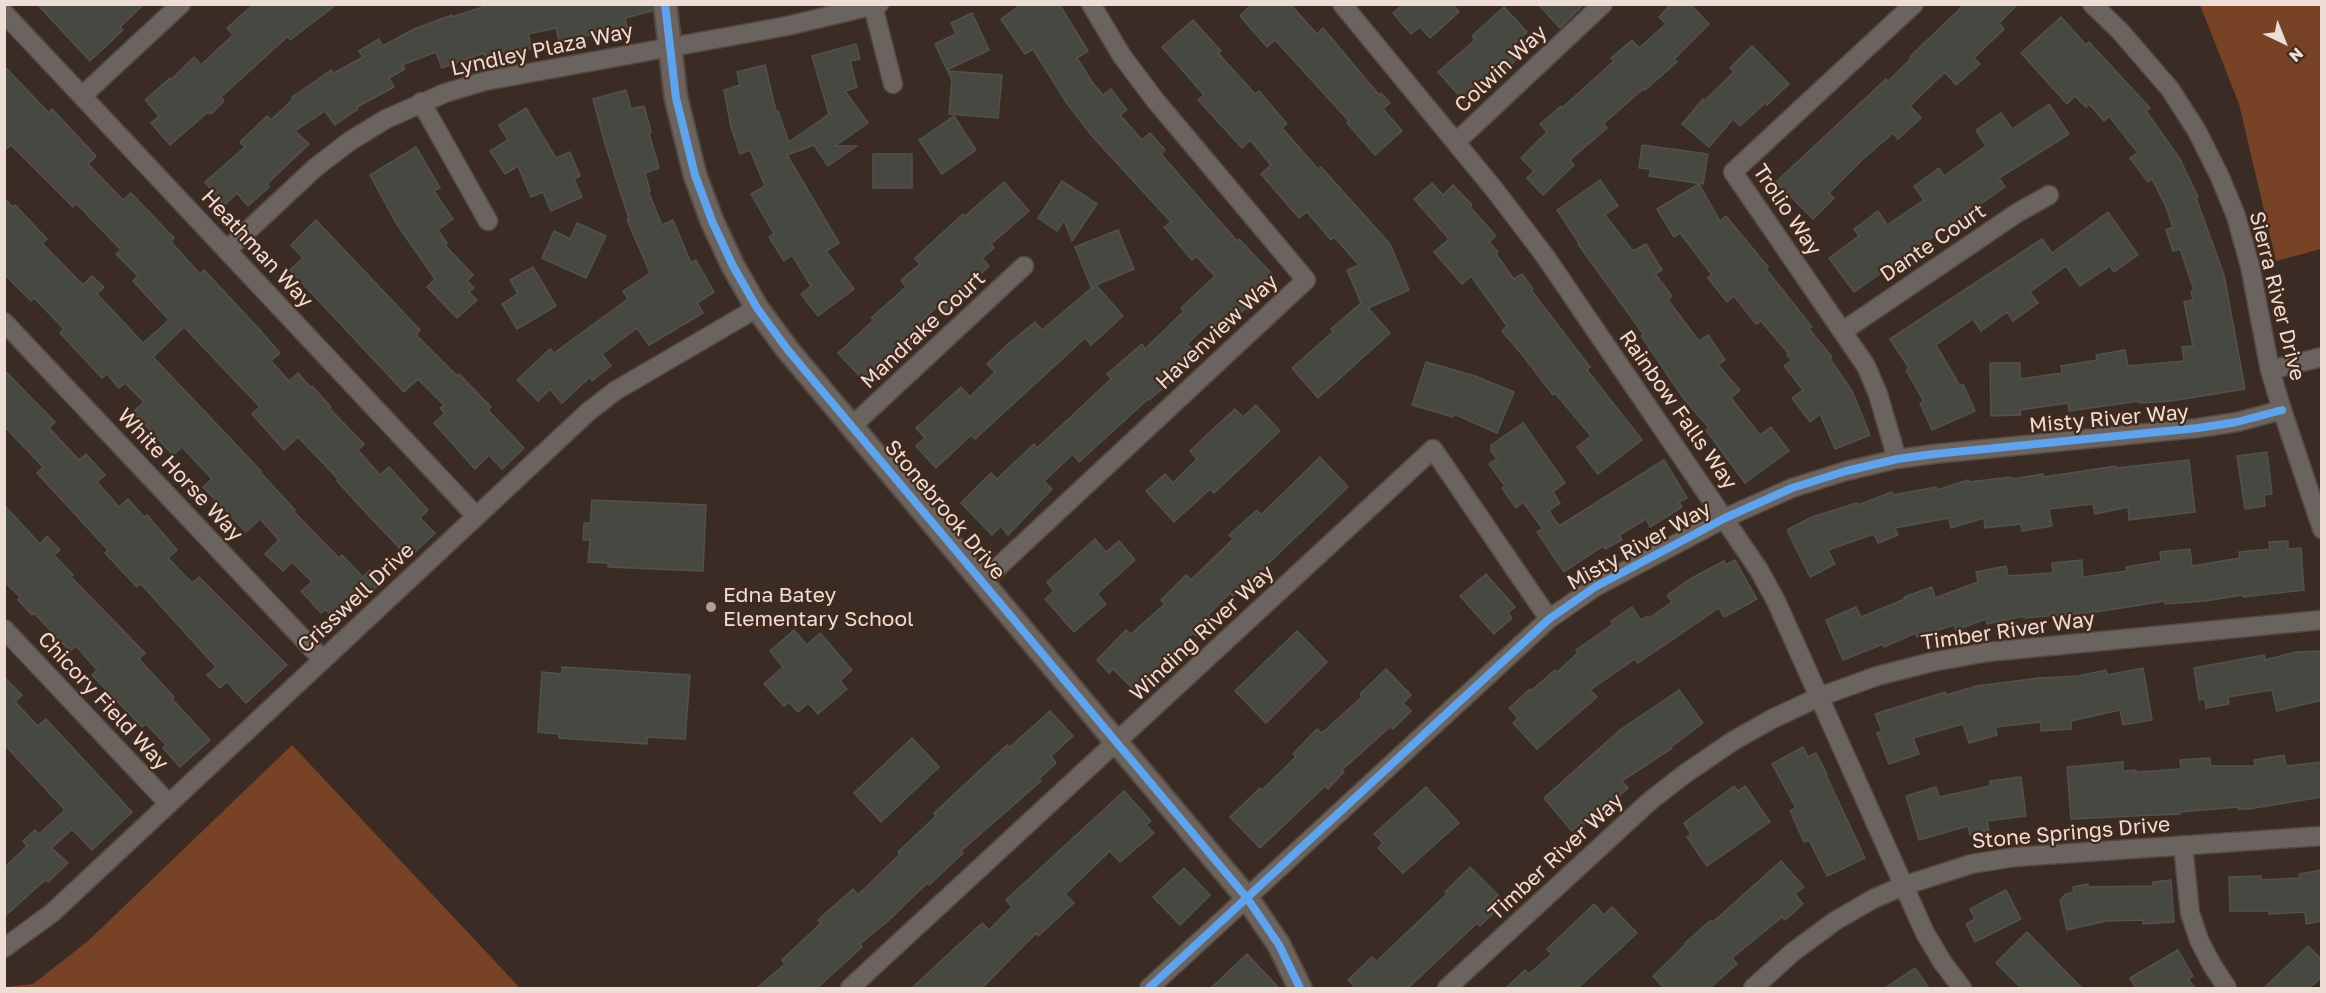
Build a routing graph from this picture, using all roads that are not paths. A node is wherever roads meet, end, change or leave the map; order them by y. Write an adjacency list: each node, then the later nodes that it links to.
1 (181, 4): 12 (street)
2 (665, 4): 10 (street, Stonebrook Drive)
3 (1091, 4): 30 (street, Havenview Way)
4 (1342, 4): 14 (street, Rainbow Falls Way)
5 (1603, 4): 14 (street, Colwin Way)
6 (1914, 4): 21 (street, Trolio Way)
7 (2092, 4): 23 (street, Sierra River Drive)
8 (876, 5): 10 (street, Lyndley Plaza Way); 11 (street)
9 (4, 13): 12 (street, Heathman Way)
10 (670, 47): 13 (street, Lyndley Plaza Way); 19 (street, Stonebrook Drive)
11 (893, 84)
12 (82, 96): 17 (street, Heathman Way)
13 (421, 102): 16 (street); 17 (street, Lyndley Plaza Way)
14 (1456, 142): 28 (street, Rainbow Falls Way)
15 (2049, 195): 21 (street, Dante Court)
16 (488, 221)
17 (227, 250): 27 (street, Heathman Way)
18 (1024, 266): 25 (street, Mandrake Court)
19 (757, 308): 25 (street, Stonebrook Drive); 27 (street, Crisswell Drive)
20 (4, 321): 34 (street, White Horse Way)
21 (1843, 331): 26 (street, Trolio Way)
22 (2322, 357): 23 (street)
23 (2270, 370): 24 (street, Sierra River Drive)
24 (2282, 410): 26 (street, Misty River Way); 29 (street, Sierra River Drive)
25 (851, 427): 30 (street, Stonebrook Drive)
26 (1898, 459): 28 (street, Misty River Way)
27 (476, 516): 34 (street, Crisswell Drive)
28 (1725, 518): 31 (street, Misty River Way); 35 (street, Rainbow Falls Way)
29 (2322, 529)
30 (982, 582): 36 (street, Stonebrook Drive)
31 (1549, 619): 36 (street, Winding River Way); 41 (street, Misty River Way)
32 (2322, 620): 35 (street, Timber River Way)
33 (4, 629): 37 (street, Chicory Field Way)
34 (322, 660): 37 (street, Crisswell Drive)
35 (1819, 697): 40 (street, Rainbow Falls Way); 46 (street, Timber River Way)
36 (1116, 742): 41 (street, Stonebrook Drive); 43 (street, Winding River Way)
37 (169, 804): 42 (street, Crisswell Drive)
38 (2322, 836): 39 (street, Stone Springs Drive)
39 (2184, 845): 40 (street, Stone Springs Drive); 49 (street)
40 (1904, 886): 47 (street, Stone Springs Drive); 48 (street, Rainbow Falls Way)
41 (1247, 898): 44 (street, Misty River Way); 45 (street, Stonebrook Drive)
42 (4, 948)
43 (850, 988)
44 (1149, 988)
45 (1300, 988)
46 (1447, 988)
47 (1753, 988)
48 (1962, 988)
49 (2227, 988)

